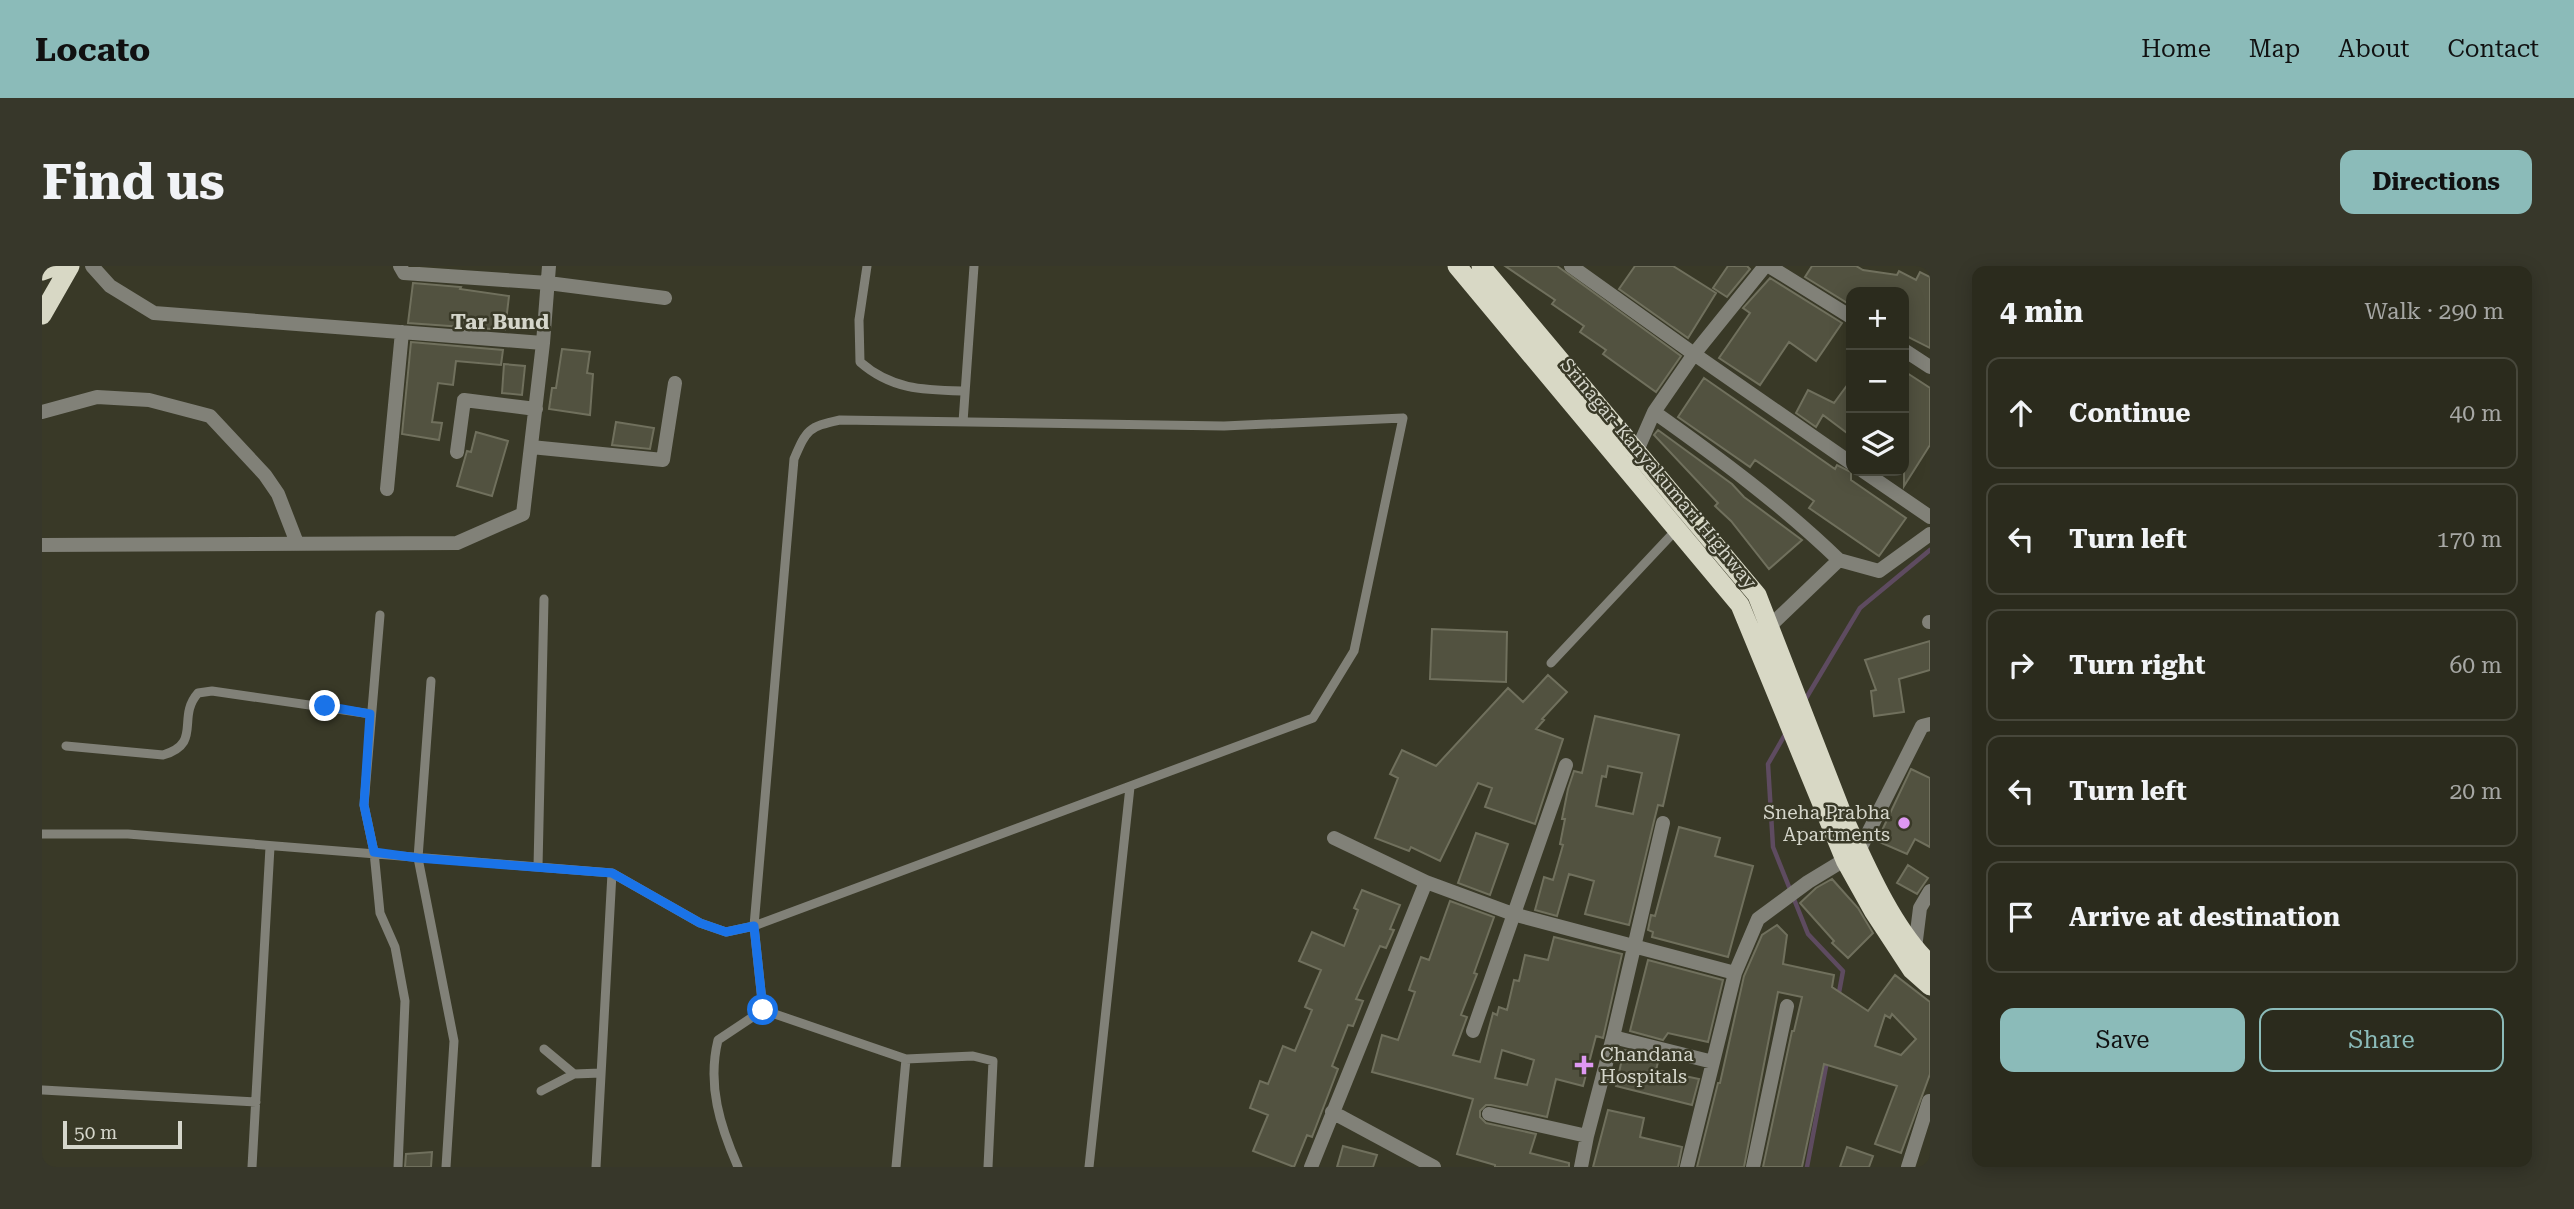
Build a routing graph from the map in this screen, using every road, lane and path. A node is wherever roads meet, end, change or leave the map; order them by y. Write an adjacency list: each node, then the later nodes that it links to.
1 (56, 266): 12 (highway)
2 (71, 266): 16 (highway)
3 (93, 266): 17 (street)
4 (400, 266): 13 (street)
5 (549, 266): 13 (street)
6 (867, 266): 23 (lane)
7 (974, 266): 23 (lane)
8 (1457, 266): 35 (highway, Srinagar-Kanyakumari Highway)
9 (1481, 266): 30 (highway, Srinagar-Kanyakumari Highway)
10 (1571, 266): 20 (street)
11 (1767, 266): 15 (street); 20 (street)
12 (42, 271)
13 (548, 283): 14 (street); 18 (street)
14 (665, 298)
15 (1846, 314)
16 (42, 315)
17 (402, 332): 18 (street); 33 (street)
18 (543, 343): 24 (street)
19 (1909, 353): 21 (street)
20 (1694, 354): 26 (street); 31 (street)
21 (1930, 367)
22 (675, 383): 28 (street)
23 (965, 391): 27 (lane)
24 (536, 409): 28 (street); 29 (street)
25 (42, 412): 37 (street)
26 (1654, 412): 30 (street); 39 (street)
27 (963, 422): 50 (lane); 63 (lane)
28 (531, 447): 37 (street)
29 (457, 452)
30 (1636, 453): 42 (highway, Srinagar-Kanyakumari Highway)
31 (1846, 460)
32 (1870, 476): 34 (street)
33 (387, 489)
34 (1930, 517)
35 (1677, 529): 43 (lane); 45 (highway, Srinagar-Kanyakumari Highway)
36 (1930, 534): 39 (street)
37 (297, 544): 38 (street)
38 (42, 545)
39 (1839, 560): 42 (street)
40 (544, 599): 58 (lane)
41 (380, 615): 46 (lane)
42 (1769, 627): 45 (highway, Srinagar-Kanyakumari Highway)
43 (1551, 663)
44 (431, 681): 57 (lane)
45 (1781, 684): 56 (highway, Srinagar-Kanyakumari Highway)
46 (370, 714): 48 (lane); 55 (lane)
47 (1930, 724): 56 (street)
48 (66, 746)
49 (1566, 765): 62 (street)
50 (1130, 786): 63 (lane); 92 (lane)
51 (1663, 823): 64 (street)
52 (42, 834): 54 (lane)
53 (1334, 838): 60 (street)
54 (270, 847): 55 (lane); 80 (lane)
55 (374, 852): 57 (lane); 86 (lane)
56 (1852, 856): 65 (highway, Srinagar-Kanyakumari Highway); 67 (street); 68 (highway, Srinagar-Kanyakumari Highway)
57 (418, 858): 58 (lane); 87 (lane)
58 (538, 867): 59 (lane)
59 (612, 873): 63 (lane); 76 (lane)
60 (1426, 882): 62 (street); 82 (street)
61 (1930, 891): 65 (street)
62 (1513, 914): 64 (street); 71 (street)
63 (754, 926): 70 (lane)
64 (1633, 945): 67 (street); 72 (street)
65 (1915, 948): 66 (highway, Srinagar-Kanyakumari Highway)
66 (1930, 964)
67 (1735, 973): 75 (street)
68 (1930, 986)
69 (1787, 1006): 97 (street)
70 (763, 1010): 74 (lane); 89 (lane)
71 (1473, 1031)
72 (1613, 1037): 75 (street); 84 (street)
73 (544, 1049): 77 (lane)
74 (906, 1059): 90 (lane); 91 (lane)
75 (1713, 1062): 96 (street)
76 (601, 1073): 77 (lane); 88 (lane)
77 (575, 1074): 79 (lane)
78 (43, 1090): 80 (lane)
79 (541, 1091)
80 (256, 1101): 85 (lane)
81 (1930, 1101): 98 (street)
82 (1332, 1112): 93 (street); 94 (street)
83 (1489, 1114): 84 (street)
84 (1587, 1136): 95 (street)
85 (252, 1167)
86 (398, 1167)
87 (446, 1167)
88 (596, 1167)
89 (738, 1167)
90 (896, 1167)
91 (988, 1167)
92 (1089, 1167)
93 (1311, 1167)
94 (1434, 1167)
95 (1581, 1167)
96 (1688, 1167)
97 (1753, 1167)
98 (1908, 1167)

